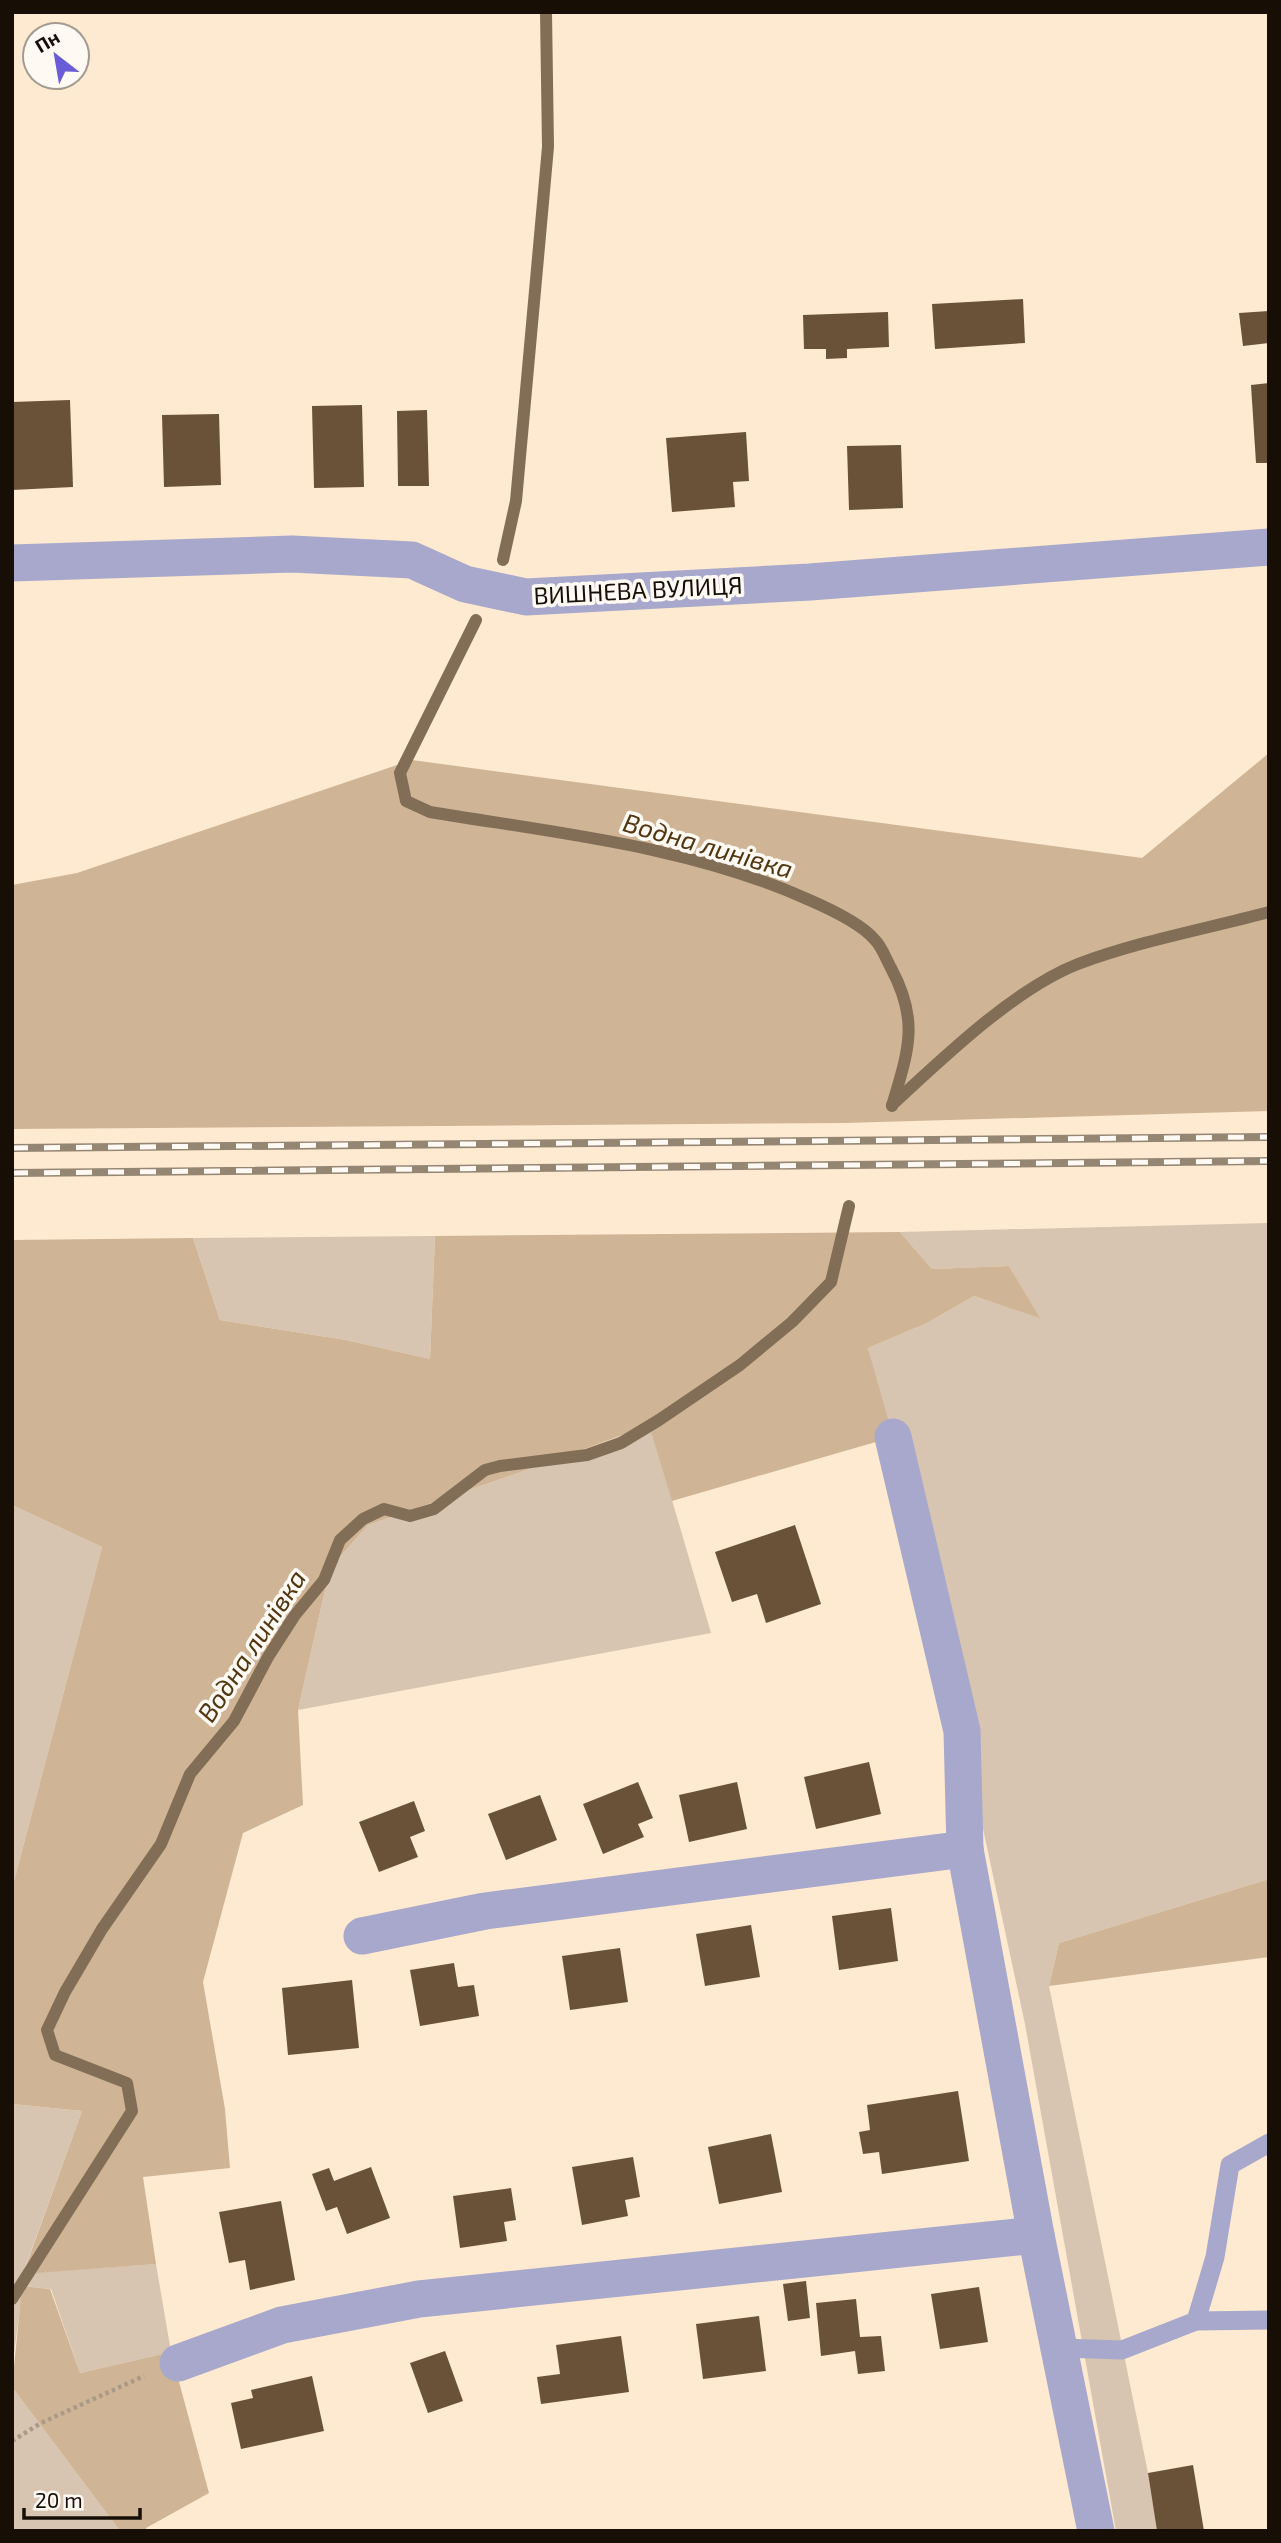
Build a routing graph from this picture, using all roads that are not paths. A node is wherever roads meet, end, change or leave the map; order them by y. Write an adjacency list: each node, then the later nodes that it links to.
1 (1269, 547): 2 (street, ВИШНЕВА ВУЛИЦЯ)
2 (12, 563)
3 (893, 1437): 4 (street)
4 (965, 1849): 5 (street); 7 (street)
5 (362, 1936)
6 (1269, 2143): 9 (lane)
7 (1036, 2235): 10 (street); 11 (street)
8 (1269, 2320): 9 (lane)
9 (1196, 2322): 10 (lane)
10 (1060, 2348): 12 (street)
11 (177, 2363)
12 (1096, 2531)

